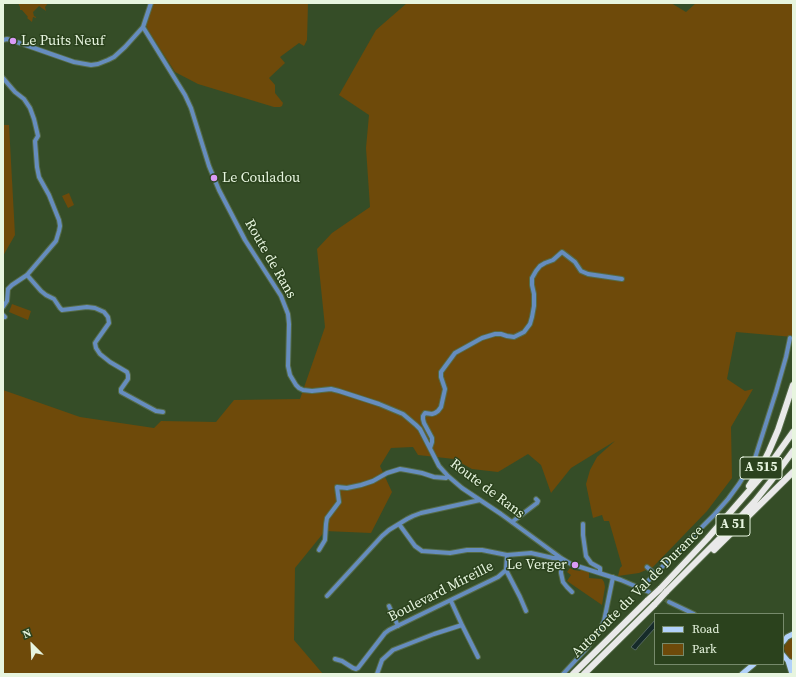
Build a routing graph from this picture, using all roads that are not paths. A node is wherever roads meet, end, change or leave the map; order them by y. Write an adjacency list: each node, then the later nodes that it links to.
1 (151, 3): 2 (street)
2 (143, 27): 3 (street); 12 (street, Route de Rans)
3 (3, 40)
4 (3, 78): 5 (street)
5 (27, 276): 7 (street); 10 (street)
6 (622, 279): 12 (street)
7 (3, 307)
8 (790, 338): 28 (street)
9 (793, 386): 21 (highway, A 515)
10 (163, 412)
11 (793, 432): 21 (highway, Autoroute du Val de Durance / A 51)
12 (430, 448): 15 (street, Route de Rans)
13 (793, 451): 33 (highway, Autoroute du Val de Durance / A 51)
14 (793, 472): 33 (highway, A 515)
15 (448, 476): 17 (street, Route de Rans); 22 (street)
16 (536, 499): 18 (street)
17 (480, 500): 18 (street, Route de Rans); 19 (street)
18 (512, 522): 24 (street, Route de Rans)
19 (399, 524): 23 (street); 34 (street)
20 (583, 524): 27 (street)
21 (707, 539): 50 (highway, Autoroute du Val de Durance / A 51, bridge)
22 (319, 550)
23 (507, 555): 24 (street, Boulevard Mireille); 26 (street, Boulevard Mireille)
24 (561, 558): 27 (street, Route de Rans); 31 (street)
25 (647, 567): 28 (street)
26 (506, 570): 35 (street, Boulevard Mireille); 38 (street)
27 (600, 573): 29 (street, Route de Rans)
28 (655, 574): 30 (street)
29 (613, 577): 30 (street, Route de Rans); 49 (street)
30 (641, 588): 32 (street, Route de Rans)
31 (572, 592)
32 (649, 592)
33 (666, 592): 51 (highway, Autoroute du Val de Durance / A 51, bridge)
34 (327, 596)
35 (451, 601): 40 (street); 41 (street, Boulevard Mireille)
36 (669, 602): 39 (street)
37 (389, 606): 41 (street)
38 (526, 611)
39 (692, 613)
40 (462, 625): 44 (street); 48 (street)
41 (398, 626): 45 (street, Boulevard Mireille)
42 (793, 634): 43 (main road)
43 (784, 641)
44 (478, 657)
45 (335, 659)
46 (786, 659): 53 (main road)
47 (753, 665): 52 (main road)
48 (377, 674)
49 (563, 674)
50 (574, 674)
51 (584, 674)
52 (742, 674)
53 (792, 674)

